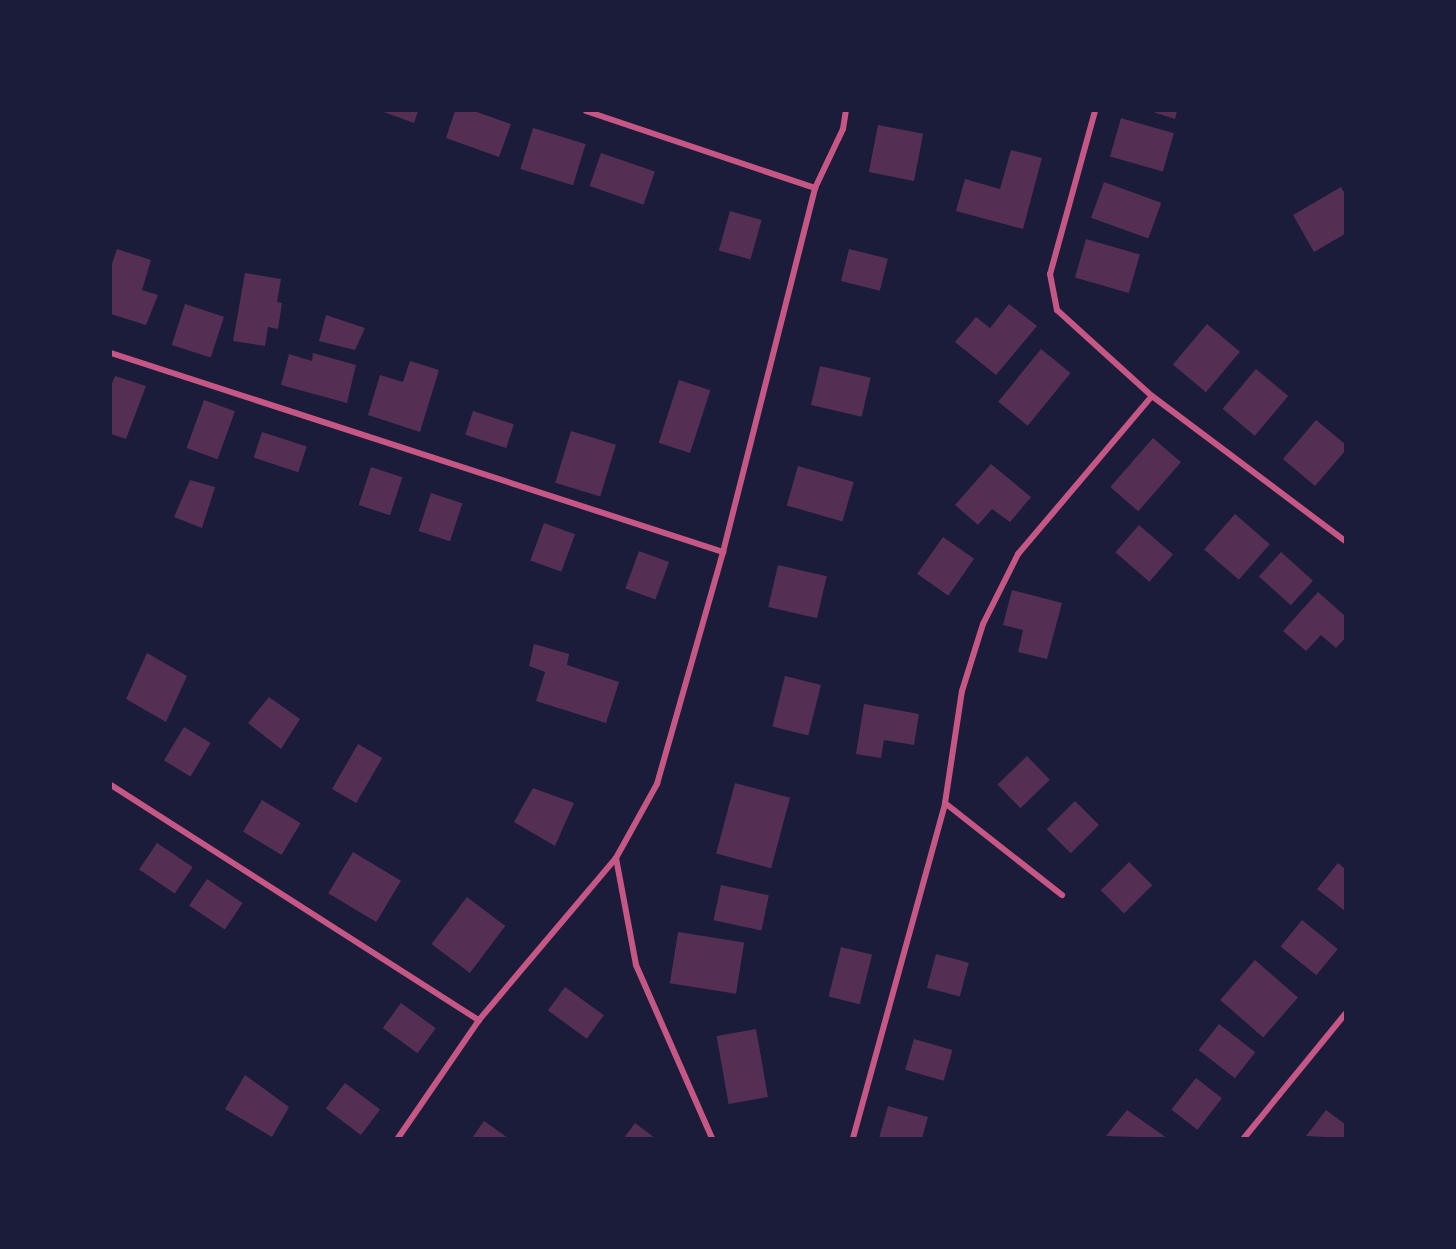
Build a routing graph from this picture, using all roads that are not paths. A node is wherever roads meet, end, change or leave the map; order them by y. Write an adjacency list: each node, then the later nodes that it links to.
1 (586, 111): 4 (street)
2 (846, 111): 4 (street)
3 (1095, 111): 6 (street)
4 (815, 188): 8 (street)
5 (111, 353): 8 (street)
6 (1152, 396): 7 (street); 10 (street)
7 (1345, 541)
8 (723, 552): 11 (street)
9 (111, 785): 14 (street)
10 (945, 803): 12 (street); 17 (street)
11 (616, 858): 14 (street); 16 (street)
12 (1062, 895)
13 (1345, 1014): 18 (street)
14 (479, 1020): 15 (street)
15 (398, 1138)
16 (712, 1138)
17 (853, 1138)
18 (1244, 1138)

